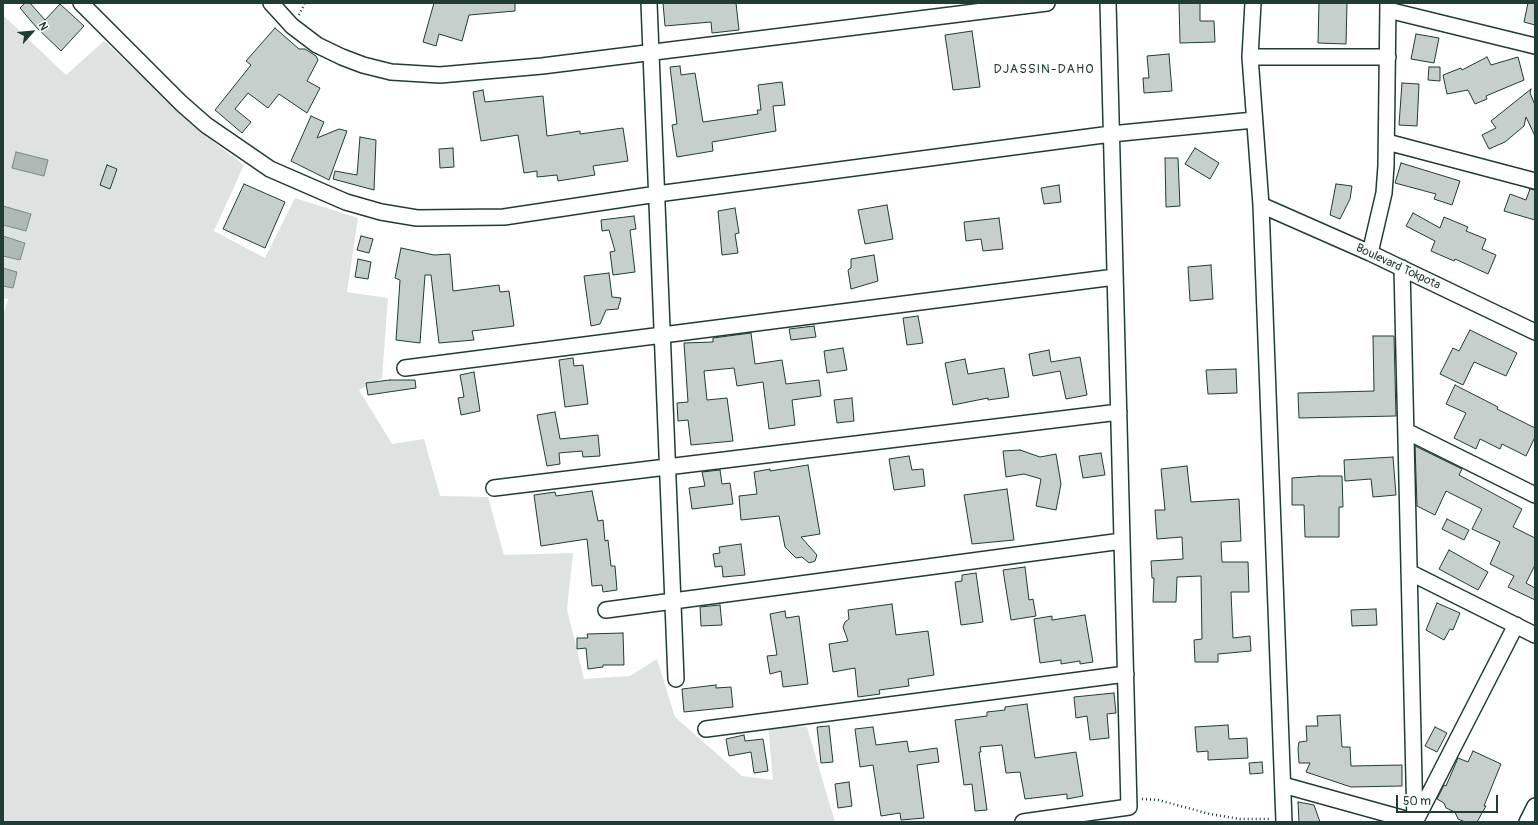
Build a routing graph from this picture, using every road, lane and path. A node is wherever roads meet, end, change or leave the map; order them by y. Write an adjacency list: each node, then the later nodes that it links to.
1 (80, 3): 16 (street)
2 (271, 3): 9 (street)
3 (649, 3): 9 (street)
4 (1048, 3): 9 (street)
5 (1108, 3): 13 (street)
6 (1253, 3): 10 (street)
7 (1388, 6): 8 (street); 11 (street)
8 (1535, 46)
9 (651, 53): 16 (street)
10 (1250, 57): 11 (street); 12 (street)
11 (1388, 57): 14 (street)
12 (1254, 120): 13 (street); 17 (street)
13 (1111, 134): 16 (street); 20 (street)
14 (1387, 142): 15 (street); 18 (street)
15 (1535, 181)
16 (657, 194): 22 (street)
17 (1261, 205): 18 (street, Boulevard Tokpota); 38 (street)
18 (1370, 253): 19 (street, Boulevard Tokpota)
19 (1402, 268): 21 (street, Boulevard Tokpota); 25 (street)
20 (1115, 277): 22 (street); 24 (street)
21 (1535, 332)
22 (663, 335): 23 (street); 26 (street)
23 (406, 368)
24 (1119, 412): 26 (street); 29 (street)
25 (1406, 430): 28 (street); 30 (street)
26 (668, 467): 27 (street); 31 (street)
27 (494, 488)
28 (1535, 495)
29 (1122, 541): 31 (street); 35 (street)
30 (1409, 572): 33 (street); 43 (street)
31 (674, 602): 32 (street); 36 (street)
32 (606, 610)
33 (1516, 625): 34 (street); 43 (street)
34 (1535, 635)
35 (1126, 674): 37 (street); 39 (street)
36 (676, 679)
37 (706, 729)
38 (1283, 785): 41 (street); 43 (street)
39 (1129, 798): 41 (path); 42 (street)
40 (1535, 806): 44 (street)
41 (1284, 821)
42 (1023, 822)
43 (1415, 822)
44 (1527, 822)

